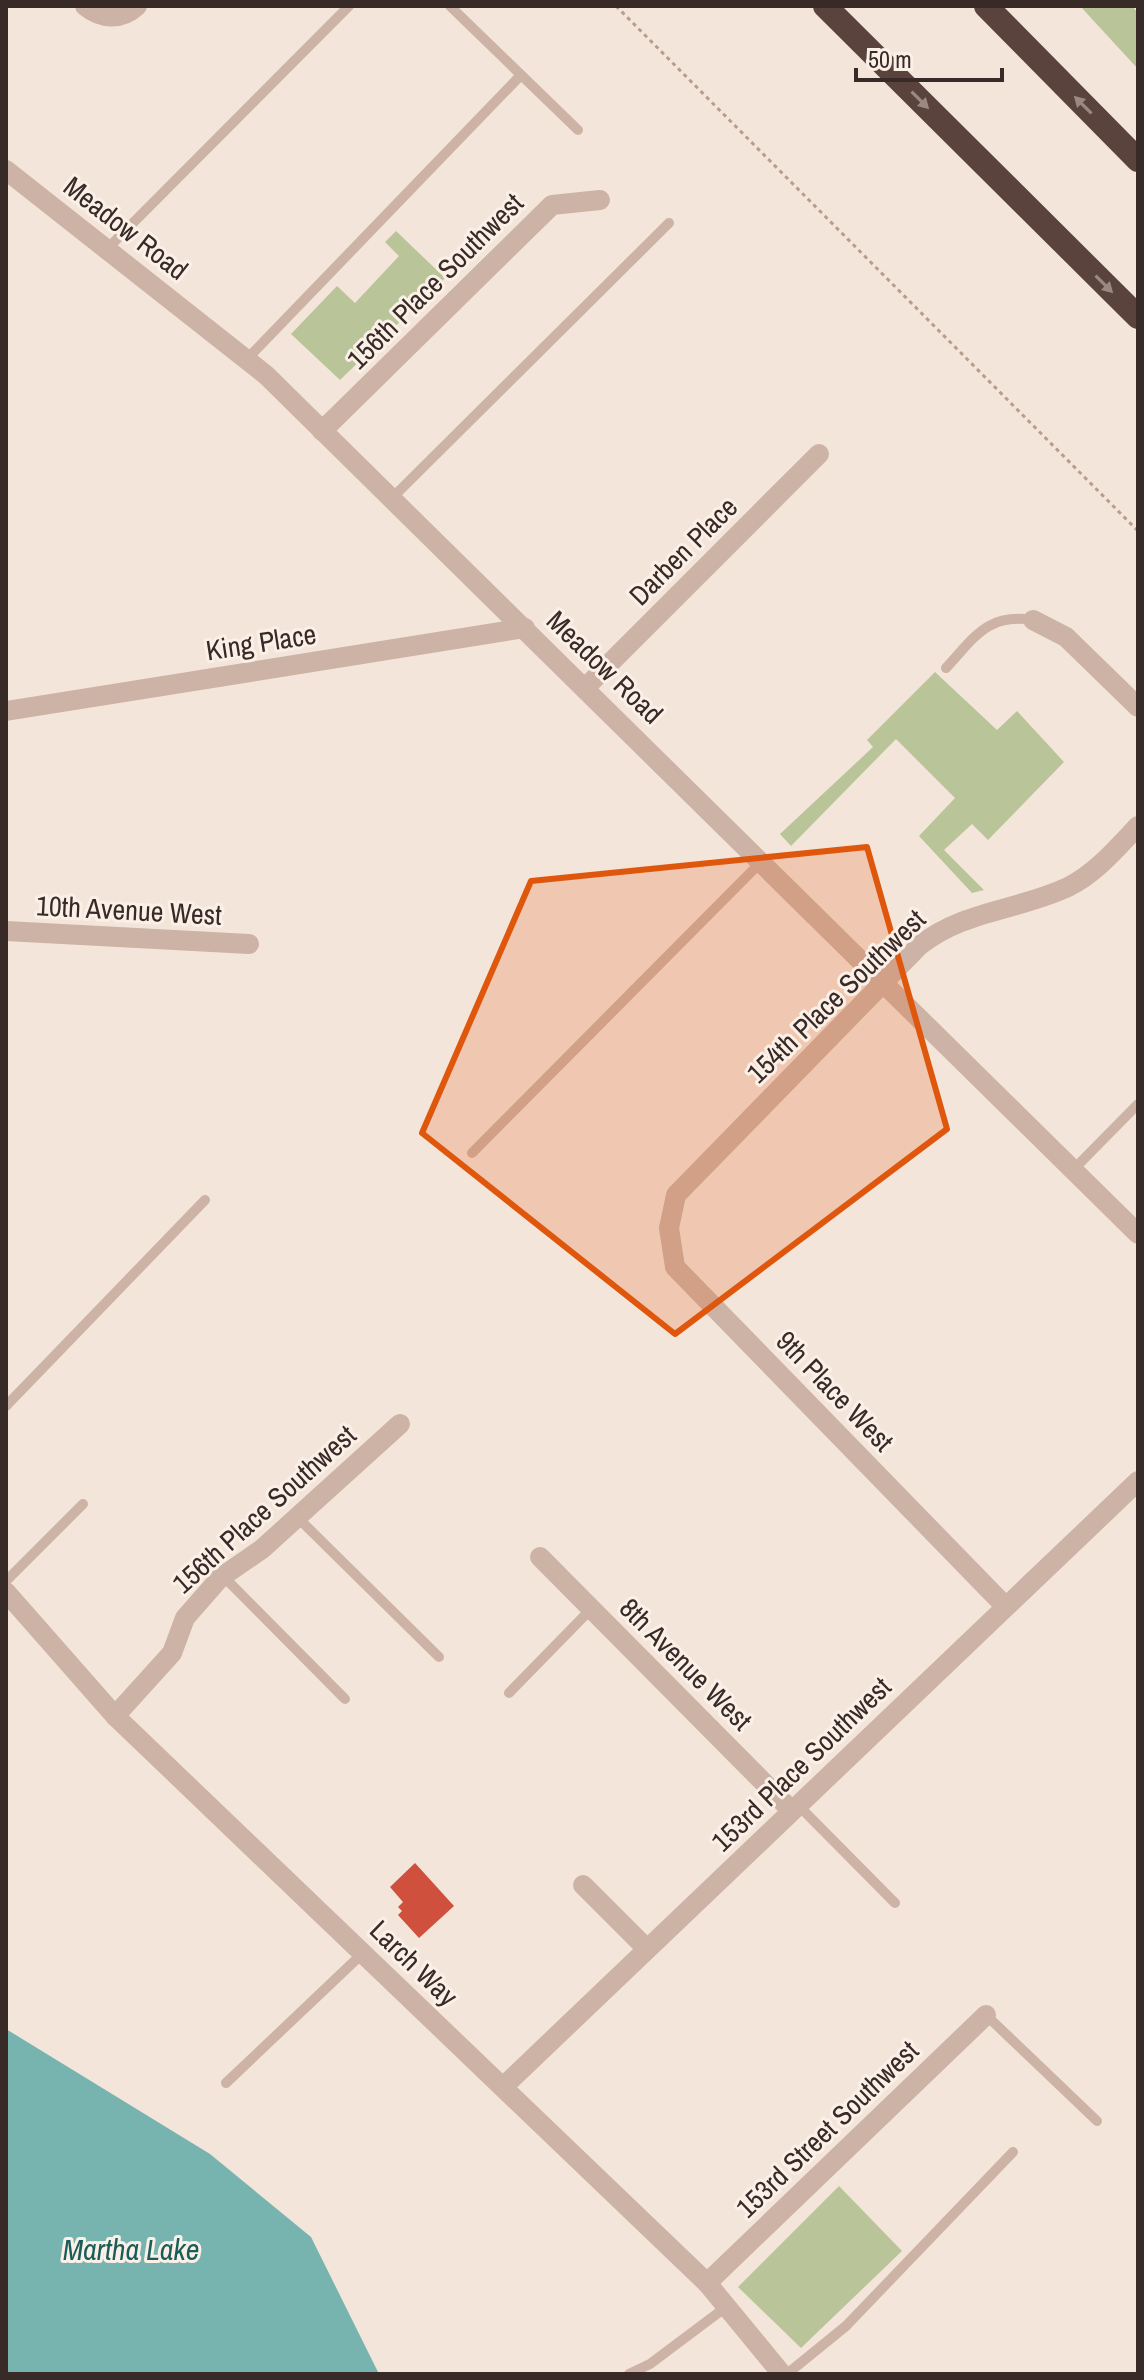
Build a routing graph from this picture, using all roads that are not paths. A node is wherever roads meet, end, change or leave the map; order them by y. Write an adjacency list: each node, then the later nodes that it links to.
1 (85, 6): 2 (street)
2 (137, 6)
3 (349, 6): 13 (lane)
4 (450, 6): 7 (lane)
5 (825, 6): 14 (highway, one-way to 14)
6 (986, 6): 9 (highway, one-way to 6)
7 (521, 75): 8 (lane); 15 (lane)
8 (578, 130)
9 (1138, 160)
10 (6, 170): 13 (street, Meadow Road)
11 (600, 200): 16 (street, 156th Place Southwest)
12 (669, 223): 18 (lane)
13 (107, 249): 15 (street, Meadow Road)
14 (1138, 317)
15 (247, 359): 16 (street, Meadow Road)
16 (322, 431): 18 (street, Meadow Road)
17 (819, 454): 22 (street, Darben Place)
18 (390, 500): 20 (street, Meadow Road)
19 (1033, 620): 21 (lane); 23 (street)
20 (525, 628): 22 (street, Meadow Road); 24 (street, King Place)
21 (946, 668)
22 (586, 687): 26 (street, Meadow Road)
23 (1138, 707)
24 (6, 711)
25 (1138, 826): 29 (street, 154th Place Southwest)
26 (759, 864): 29 (street, Meadow Road); 31 (lane)
27 (6, 931): 28 (street, 10th Avenue West)
28 (249, 944)
29 (883, 983): 32 (street, Meadow Road); 33 (street, 154th Place Southwest)
30 (1138, 1104): 32 (lane)
31 (472, 1153)
32 (1073, 1170): 35 (street, Meadow Road)
33 (676, 1195): 45 (street, 9th Place West)
34 (205, 1200): 36 (lane)
35 (1138, 1234)
36 (6, 1406)
37 (400, 1424): 40 (street, 156th Place Southwest)
38 (1138, 1481): 45 (street, 153rd Place Southwest)
39 (83, 1504): 43 (lane)
40 (297, 1517): 42 (street, 156th Place Southwest); 47 (lane)
41 (540, 1557): 46 (street, 8th Avenue West)
42 (223, 1576): 49 (lane); 50 (street, 156th Place Southwest)
43 (6, 1581)
44 (6, 1592): 50 (street, Larch Way)
45 (1006, 1607): 51 (street, 153rd Place Southwest)
46 (591, 1609): 48 (lane); 51 (street, 8th Avenue West)
47 (439, 1657)
48 (509, 1693)
49 (345, 1699)
50 (115, 1716): 55 (street, Larch Way)
51 (795, 1808): 53 (lane); 54 (street, 153rd Place Southwest)
52 (583, 1885): 54 (street)
53 (895, 1903)
54 (647, 1949): 58 (street, 153rd Place Southwest)
55 (363, 1953): 57 (lane); 58 (street, Larch Way)
56 (986, 2015): 59 (lane); 61 (street, 153rd Street Southwest)
57 (226, 2083)
58 (503, 2087): 61 (street, Larch Way)
59 (1097, 2121)
60 (1013, 2152): 64 (lane)
61 (707, 2283): 62 (street, Larch Way)
62 (726, 2307): 63 (lane); 64 (street, Larch Way)
63 (629, 2374)
64 (784, 2374)

